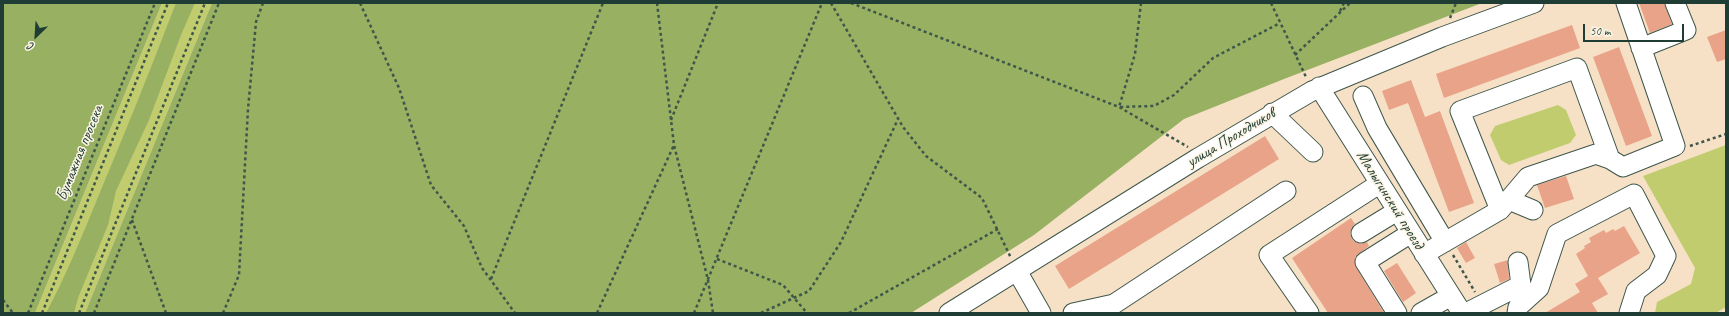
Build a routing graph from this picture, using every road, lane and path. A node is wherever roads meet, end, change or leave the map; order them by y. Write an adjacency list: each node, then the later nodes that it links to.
1 (155, 3): 57 (path, Бумажная просека)
2 (168, 3): 58 (path, Бумажная просека)
3 (205, 3): 59 (path)
4 (219, 3): 41 (path)
5 (263, 3): 62 (path)
6 (360, 3): 50 (path)
7 (603, 3): 50 (path)
8 (657, 3): 29 (path)
9 (718, 3): 29 (path)
10 (822, 3): 47 (path)
11 (831, 3): 28 (path)
12 (851, 3): 26 (path)
13 (1141, 3): 26 (path)
14 (1271, 3): 21 (path)
15 (1344, 3): 20 (path)
16 (1350, 3): 20 (path)
17 (1534, 3): 24 (street, улица Проходчиков)
18 (1626, 3): 22 (street)
19 (1676, 3): 22 (street)
20 (1340, 12): 23 (path)
21 (1280, 23): 23 (path); 26 (path)
22 (1641, 48): 33 (street)
23 (1295, 55): 24 (path)
24 (1315, 89): 27 (street, улица Проходчиков); 36 (street, Малыгинский проезд)
25 (1363, 96): 45 (street)
26 (1120, 107): 31 (path)
27 (1272, 113): 34 (street); 49 (street, улица Проходчиков)
28 (898, 119): 42 (path); 53 (path)
29 (671, 120): 32 (path)
30 (1726, 134): 33 (path)
31 (1186, 144)
32 (674, 145): 51 (path); 64 (path)
33 (1675, 146): 35 (street)
34 (1313, 152)
35 (1610, 159): 38 (street); 38 (street)
36 (1379, 184): 40 (street, Малыгинский проезд); 73 (street)
37 (1286, 191): 72 (street)
38 (1504, 205): 39 (street); 45 (street)
39 (1533, 210)
40 (1397, 211): 43 (street); 44 (street, Малыгинский проезд)
41 (132, 219): 60 (path); 61 (path)
42 (998, 229): 49 (path); 69 (path)
43 (1361, 233)
44 (1411, 233): 46 (street, Малыгинский проезд); 74 (street)
45 (1445, 242): 46 (street); 55 (path)
46 (1424, 254): 52 (street, Малыгинский проезд)
47 (717, 259): 51 (path); 53 (path)
48 (1518, 262): 55 (street)
49 (1017, 271): 70 (street, улица Проходчиков); 71 (street)
50 (491, 280): 63 (path)
51 (708, 280): 65 (path); 66 (path)
52 (1451, 296): 75 (street); 76 (street, Малыгинский проезд)
53 (794, 298): 67 (path); 68 (path)
54 (3, 300): 56 (path)
55 (1474, 309)
56 (14, 313)
57 (28, 313)
58 (42, 313)
59 (79, 313)
60 (94, 313)
61 (166, 313)
62 (223, 313)
63 (515, 313)
64 (597, 313)
65 (694, 313)
66 (713, 313)
67 (761, 313)
68 (807, 313)
69 (849, 313)
70 (950, 313)
71 (1041, 313)
72 (1074, 313)
73 (1309, 313)
74 (1397, 313)
75 (1421, 313)
76 (1462, 313)
77 (1517, 313): 78 (street)
78 (1629, 313)

